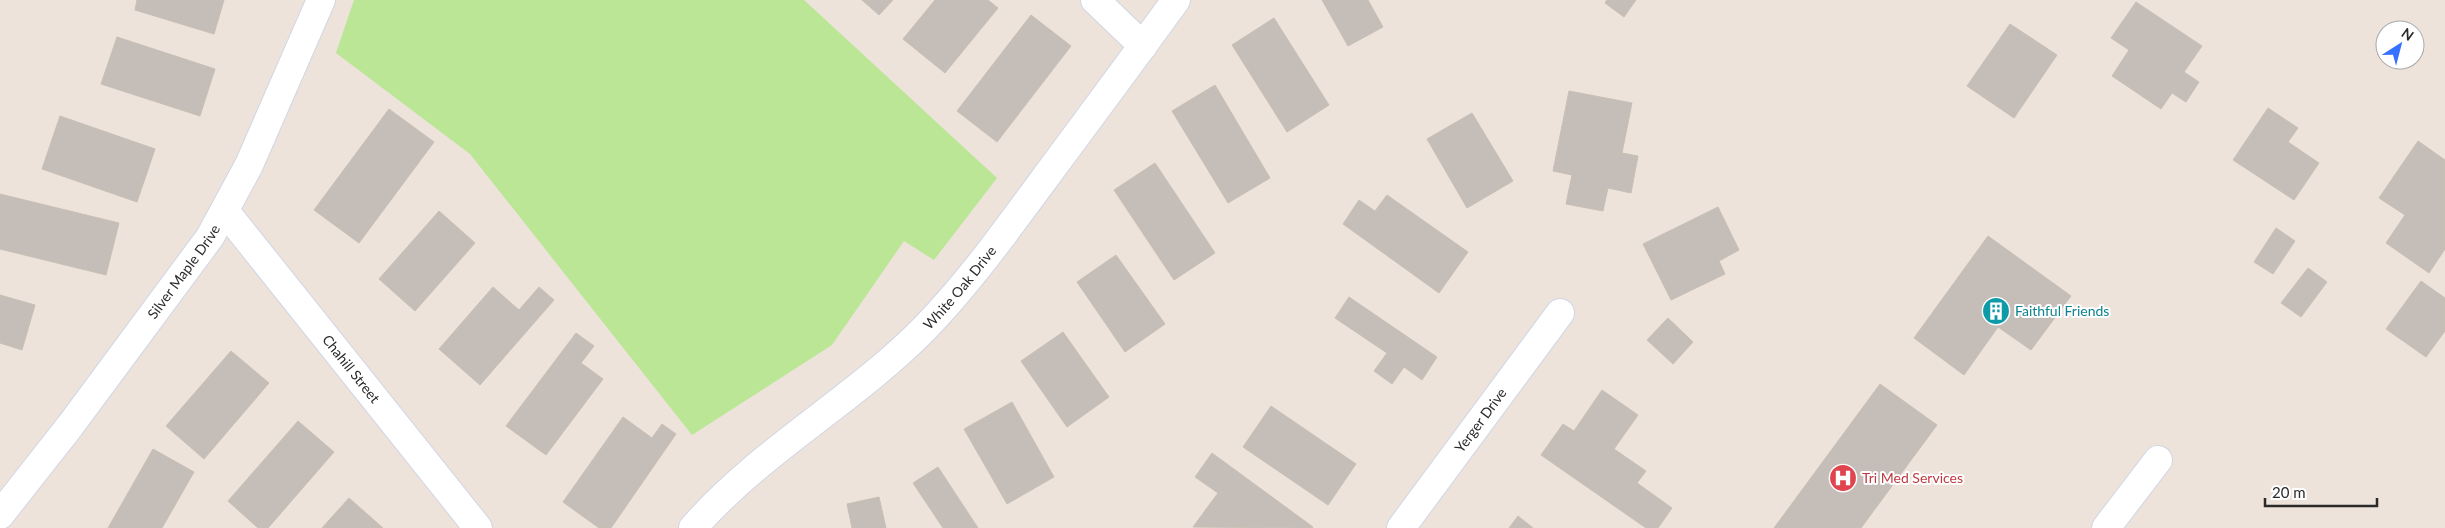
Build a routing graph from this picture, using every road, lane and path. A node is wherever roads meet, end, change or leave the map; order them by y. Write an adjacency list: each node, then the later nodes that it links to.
1 (320, 0): 5 (street, Silver Maple Drive)
2 (1095, 0): 4 (street)
3 (1176, 0): 4 (street, White Oak Drive)
4 (1142, 46): 10 (street, White Oak Drive)
5 (225, 211): 8 (street, Silver Maple Drive); 9 (street, Chahill Street)
6 (1560, 313): 11 (street, Yerger Drive)
7 (2158, 460): 12 (street)
8 (0, 516)
9 (478, 528)
10 (693, 528)
11 (1401, 528)
12 (2106, 528)

